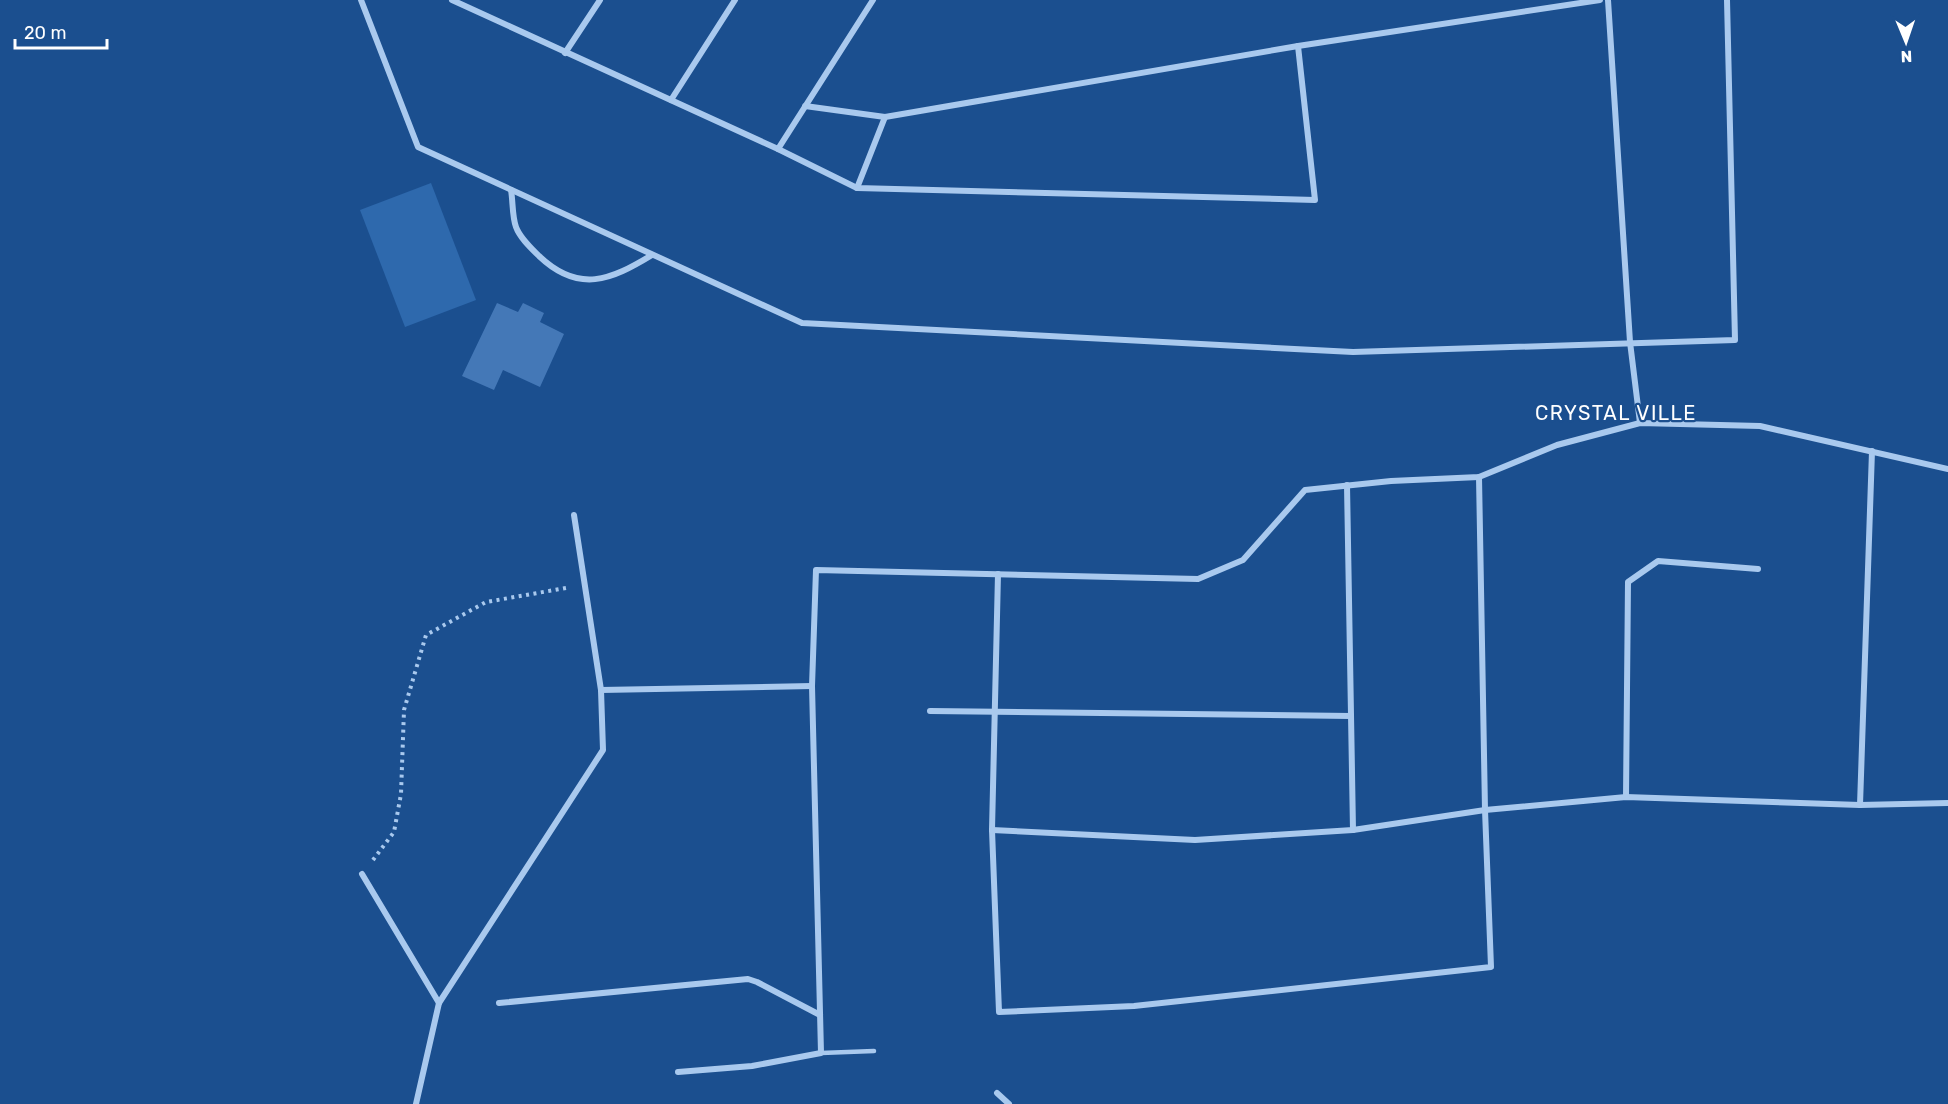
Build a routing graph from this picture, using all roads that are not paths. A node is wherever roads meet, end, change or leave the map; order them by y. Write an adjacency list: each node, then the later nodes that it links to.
1 (361, 0): 16 (street)
2 (600, 0): 10 (street)
3 (735, 0): 11 (street)
4 (873, 0): 12 (street)
5 (1599, 0): 9 (street)
6 (1608, 0): 18 (street)
7 (1727, 0): 18 (street)
8 (456, 1): 10 (street)
9 (1298, 46): 13 (street); 15 (street)
10 (565, 53): 11 (street)
11 (671, 100): 14 (street)
12 (805, 106): 13 (street); 14 (street)
13 (885, 117): 15 (street)
14 (778, 149): 15 (street)
15 (857, 188)
16 (512, 190): 17 (street); 17 (street)
17 (652, 255): 18 (street)
18 (1630, 342): 19 (street)
19 (1640, 423): 20 (street); 22 (street)
20 (1872, 451): 21 (street); 34 (street)
21 (1948, 469)
22 (1479, 477): 23 (street); 35 (street)
23 (1347, 485): 26 (street); 31 (street)
24 (574, 515): 28 (street)
25 (1758, 569): 32 (street)
26 (998, 574): 27 (street); 30 (street)
27 (812, 686): 28 (street); 41 (street)
28 (601, 690): 39 (street)
29 (930, 711): 30 (street)
30 (995, 712): 31 (street); 36 (street)
31 (1351, 716): 37 (street)
32 (1626, 797): 34 (street); 35 (street)
33 (1948, 803): 34 (street)
34 (1860, 805)
35 (1485, 810): 36 (street); 37 (street)
36 (992, 830): 37 (street)
37 (1353, 830)
38 (362, 874): 39 (street)
39 (439, 1003): 46 (street)
40 (500, 1003): 41 (street)
41 (820, 1015): 43 (street)
42 (874, 1051): 43 (lane)
43 (821, 1053): 44 (street)
44 (678, 1072)
45 (997, 1093): 47 (street)
46 (416, 1104)
47 (1009, 1104)

